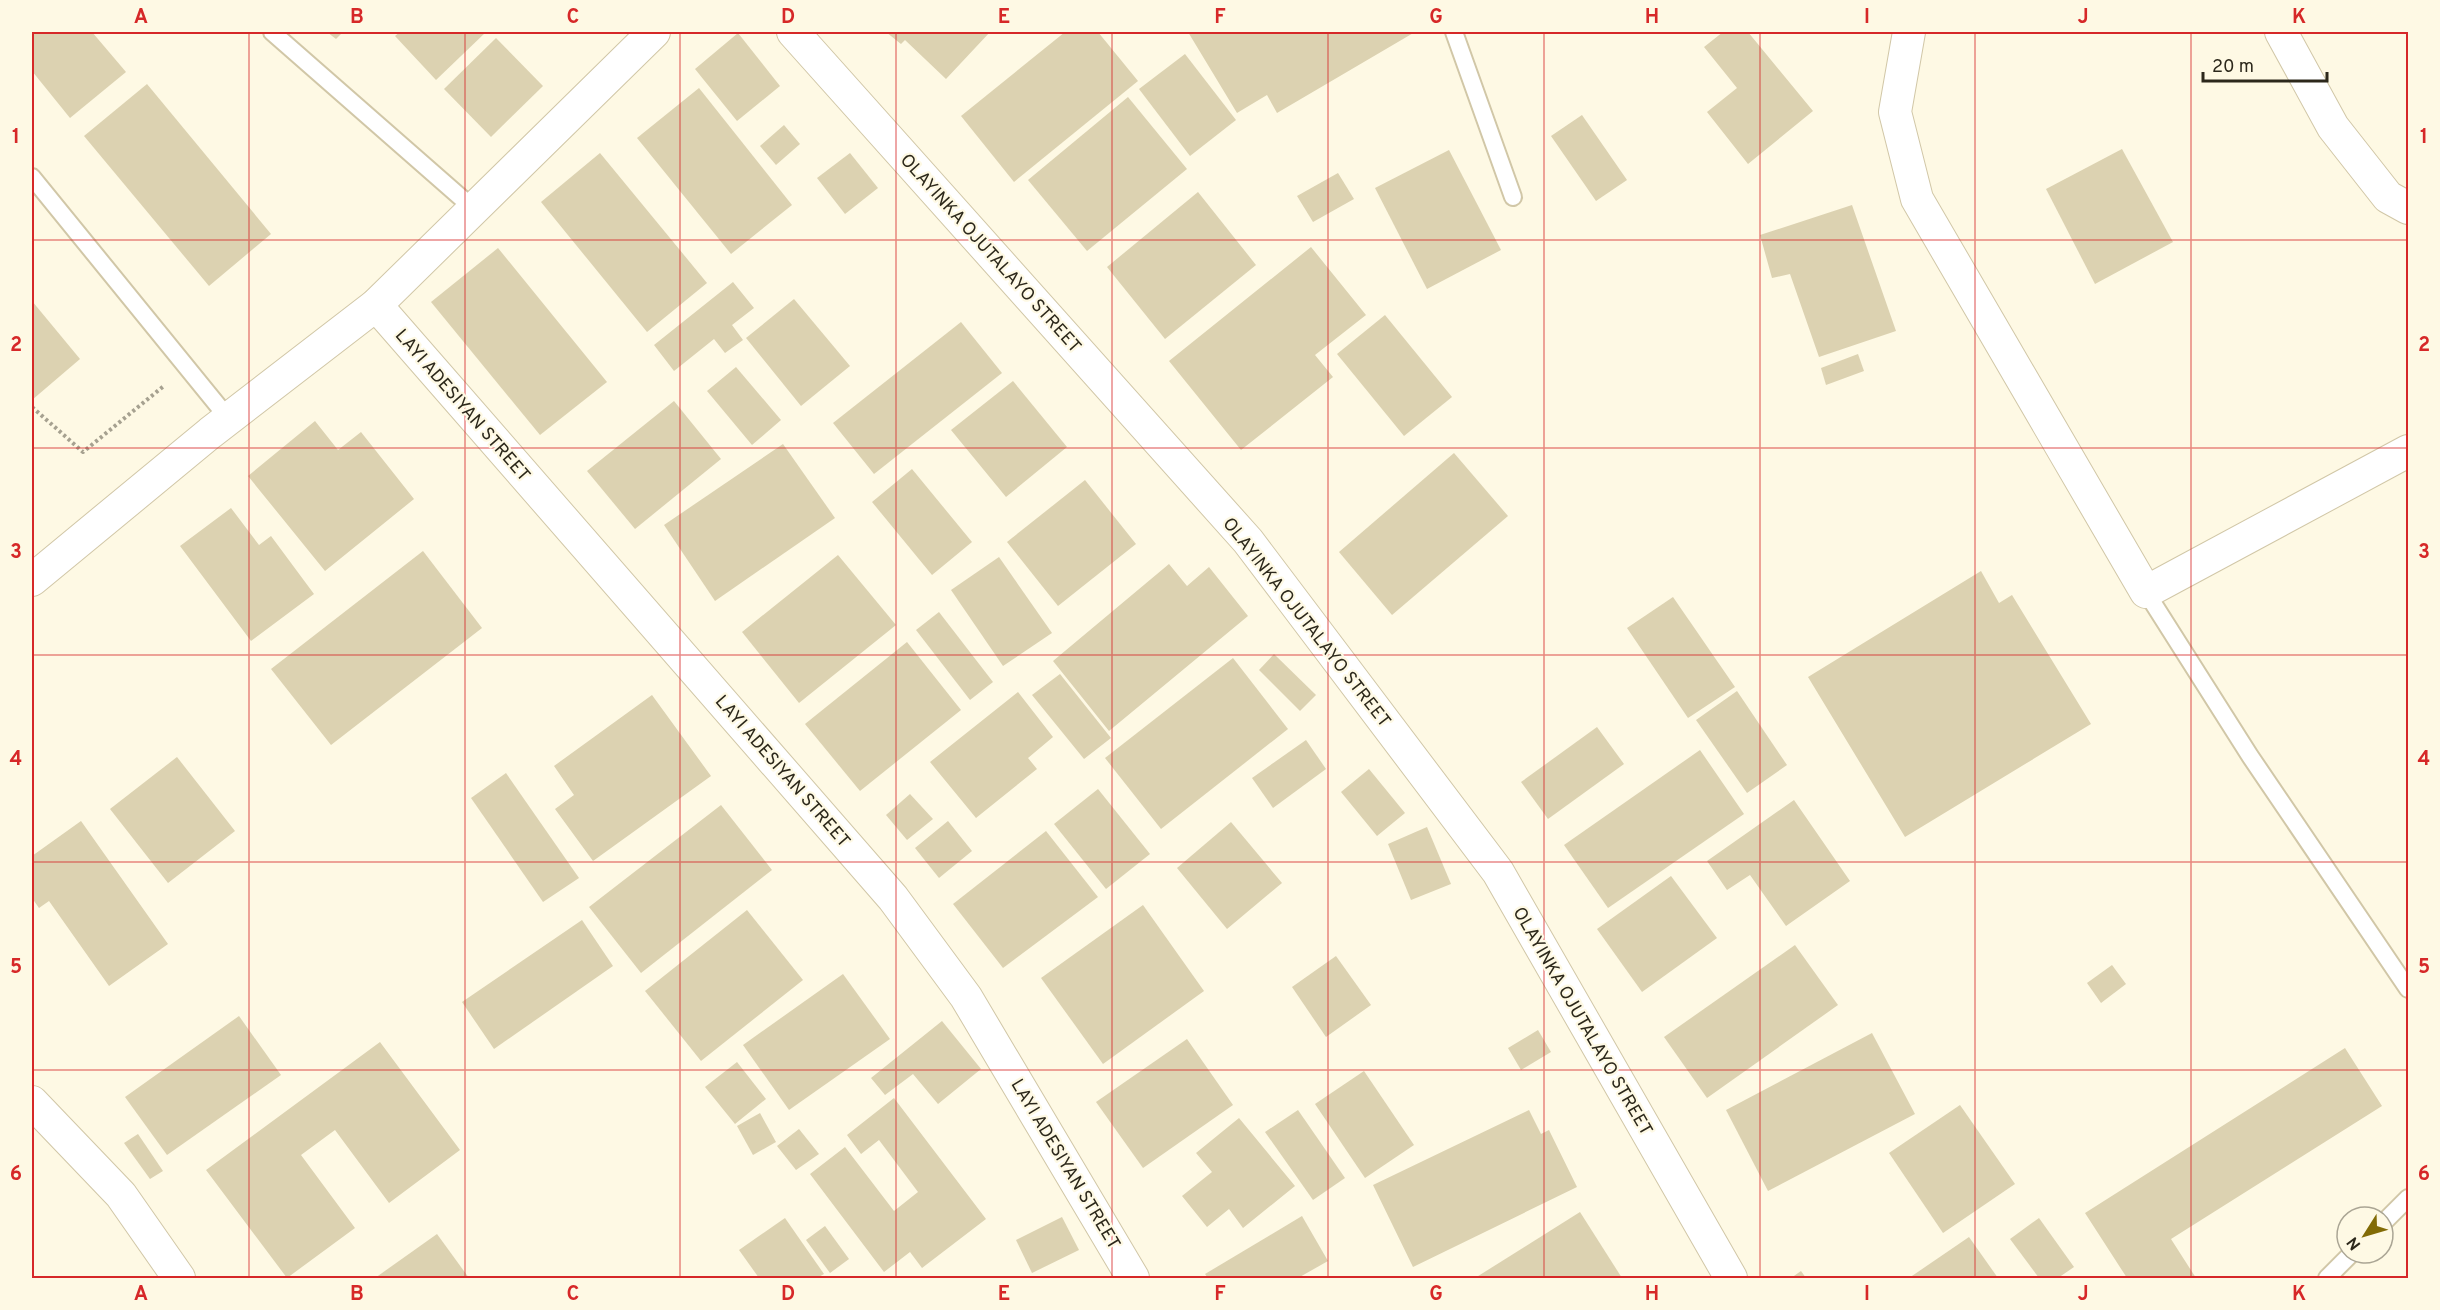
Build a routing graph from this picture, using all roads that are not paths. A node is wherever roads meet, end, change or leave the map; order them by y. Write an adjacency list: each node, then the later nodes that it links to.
1 (272, 32): 10 (lane)
2 (654, 32): 10 (street)
3 (793, 32): 23 (street, OLAYINKA OJUTALAYO STREET)
4 (1454, 32): 8 (lane)
5 (1909, 32): 15 (street)
6 (2281, 32): 9 (street)
7 (32, 177): 12 (lane)
8 (1513, 197)
9 (2409, 208)
10 (474, 209): 11 (street)
11 (376, 305): 12 (street); 21 (street, LAYI ADESIYAN STREET)
12 (228, 418): 14 (street)
13 (2409, 451): 15 (street)
14 (32, 580)
15 (2146, 592): 16 (lane)
16 (2409, 989)
17 (32, 1102): 22 (street)
18 (2409, 1198): 19 (lane)
19 (2395, 1211)
20 (2340, 1265): 24 (lane)
21 (1122, 1274)
22 (179, 1278)
23 (1731, 1278)
24 (2326, 1278)

